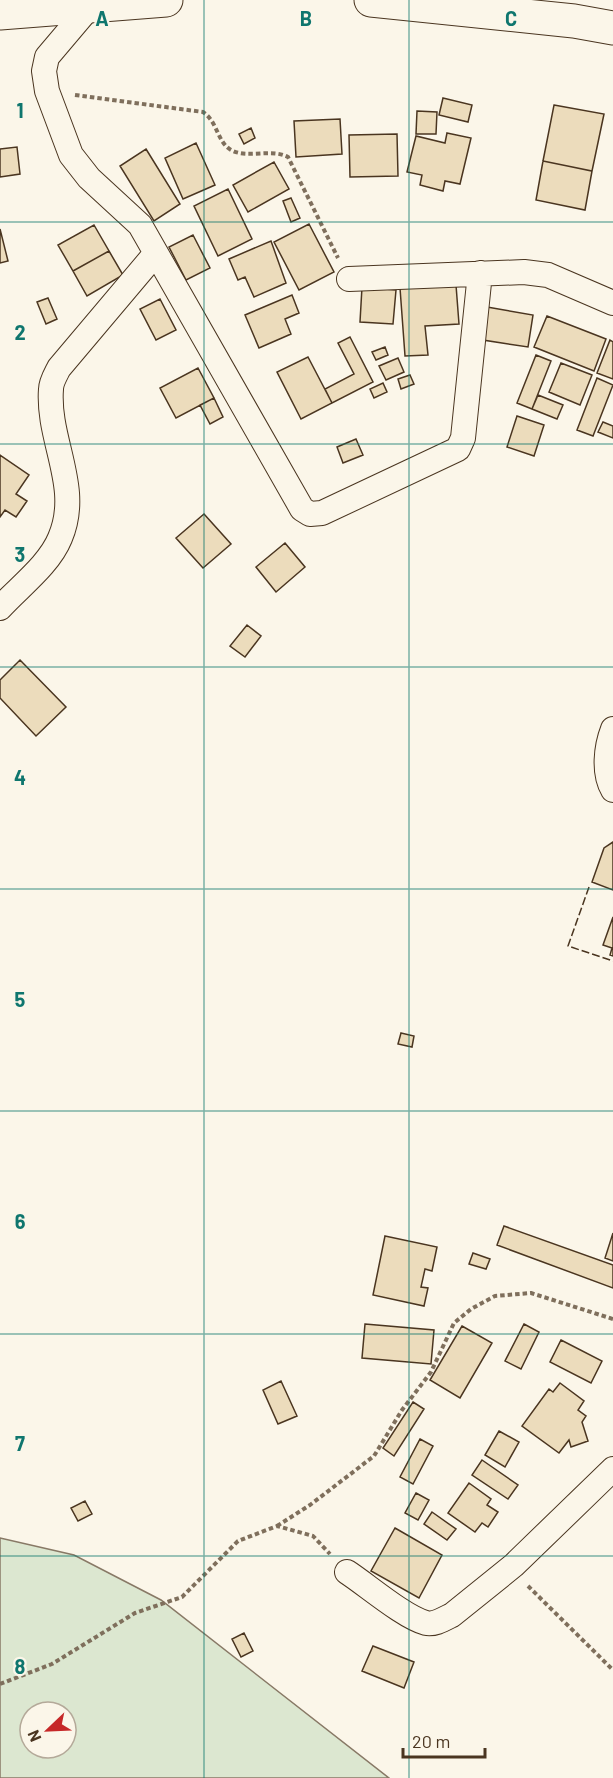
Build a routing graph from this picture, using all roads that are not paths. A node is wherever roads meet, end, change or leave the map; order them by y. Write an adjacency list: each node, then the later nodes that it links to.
1 (166, 0): 3 (highway)
2 (371, 0): 5 (highway)
3 (91, 5): 4 (highway); 6 (street)
4 (0, 14)
5 (613, 28)
6 (156, 253): 7 (street); 10 (street)
7 (480, 273): 8 (street); 9 (street)
8 (349, 279)
9 (613, 303)
10 (0, 608)
11 (613, 729): 12 (street)
12 (613, 790)
13 (613, 1469): 14 (street)
14 (347, 1572)

